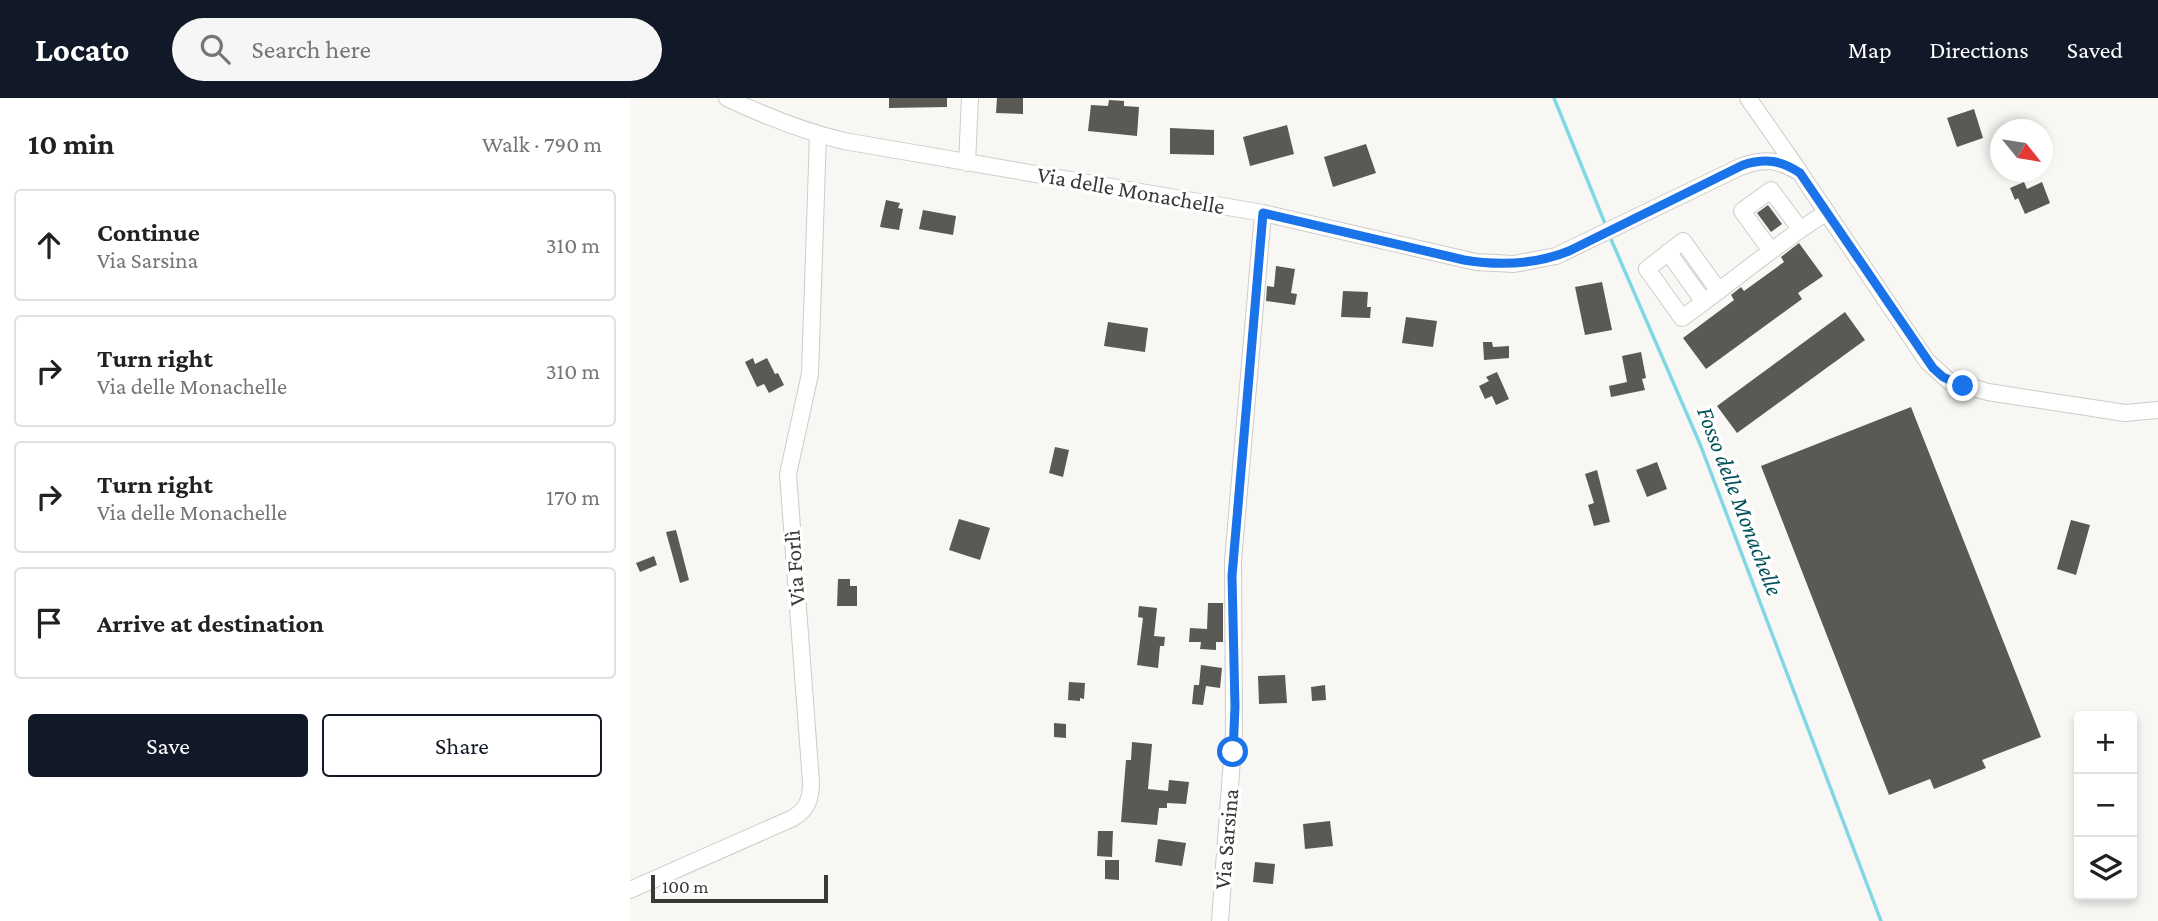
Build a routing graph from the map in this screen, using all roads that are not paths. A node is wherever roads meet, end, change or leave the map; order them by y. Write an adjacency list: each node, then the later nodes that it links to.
1 (727, 98): 5 (street, Via delle Monachelle)
2 (970, 98): 6 (street)
3 (1748, 98): 4 (street)
4 (1760, 117): 7 (street); 8 (street)
5 (818, 135): 6 (street, Via delle Monachelle); 17 (street, Via Forlì)
6 (967, 163): 10 (street, Via delle Monachelle)
7 (1743, 165): 8 (street, Via delle Monachelle); 10 (street, Via delle Monachelle)
8 (1800, 173): 9 (street)
9 (1827, 212): 11 (street); 16 (street)
10 (1263, 213): 18 (street, Via Sarsina)
11 (1800, 229): 12 (street); 12 (street)
12 (1771, 251): 14 (street)
13 (1668, 253): 14 (street); 15 (street); 15 (street)
14 (1719, 291): 15 (street)
15 (1704, 302)
16 (2158, 411)
17 (630, 890)
18 (1220, 921)

